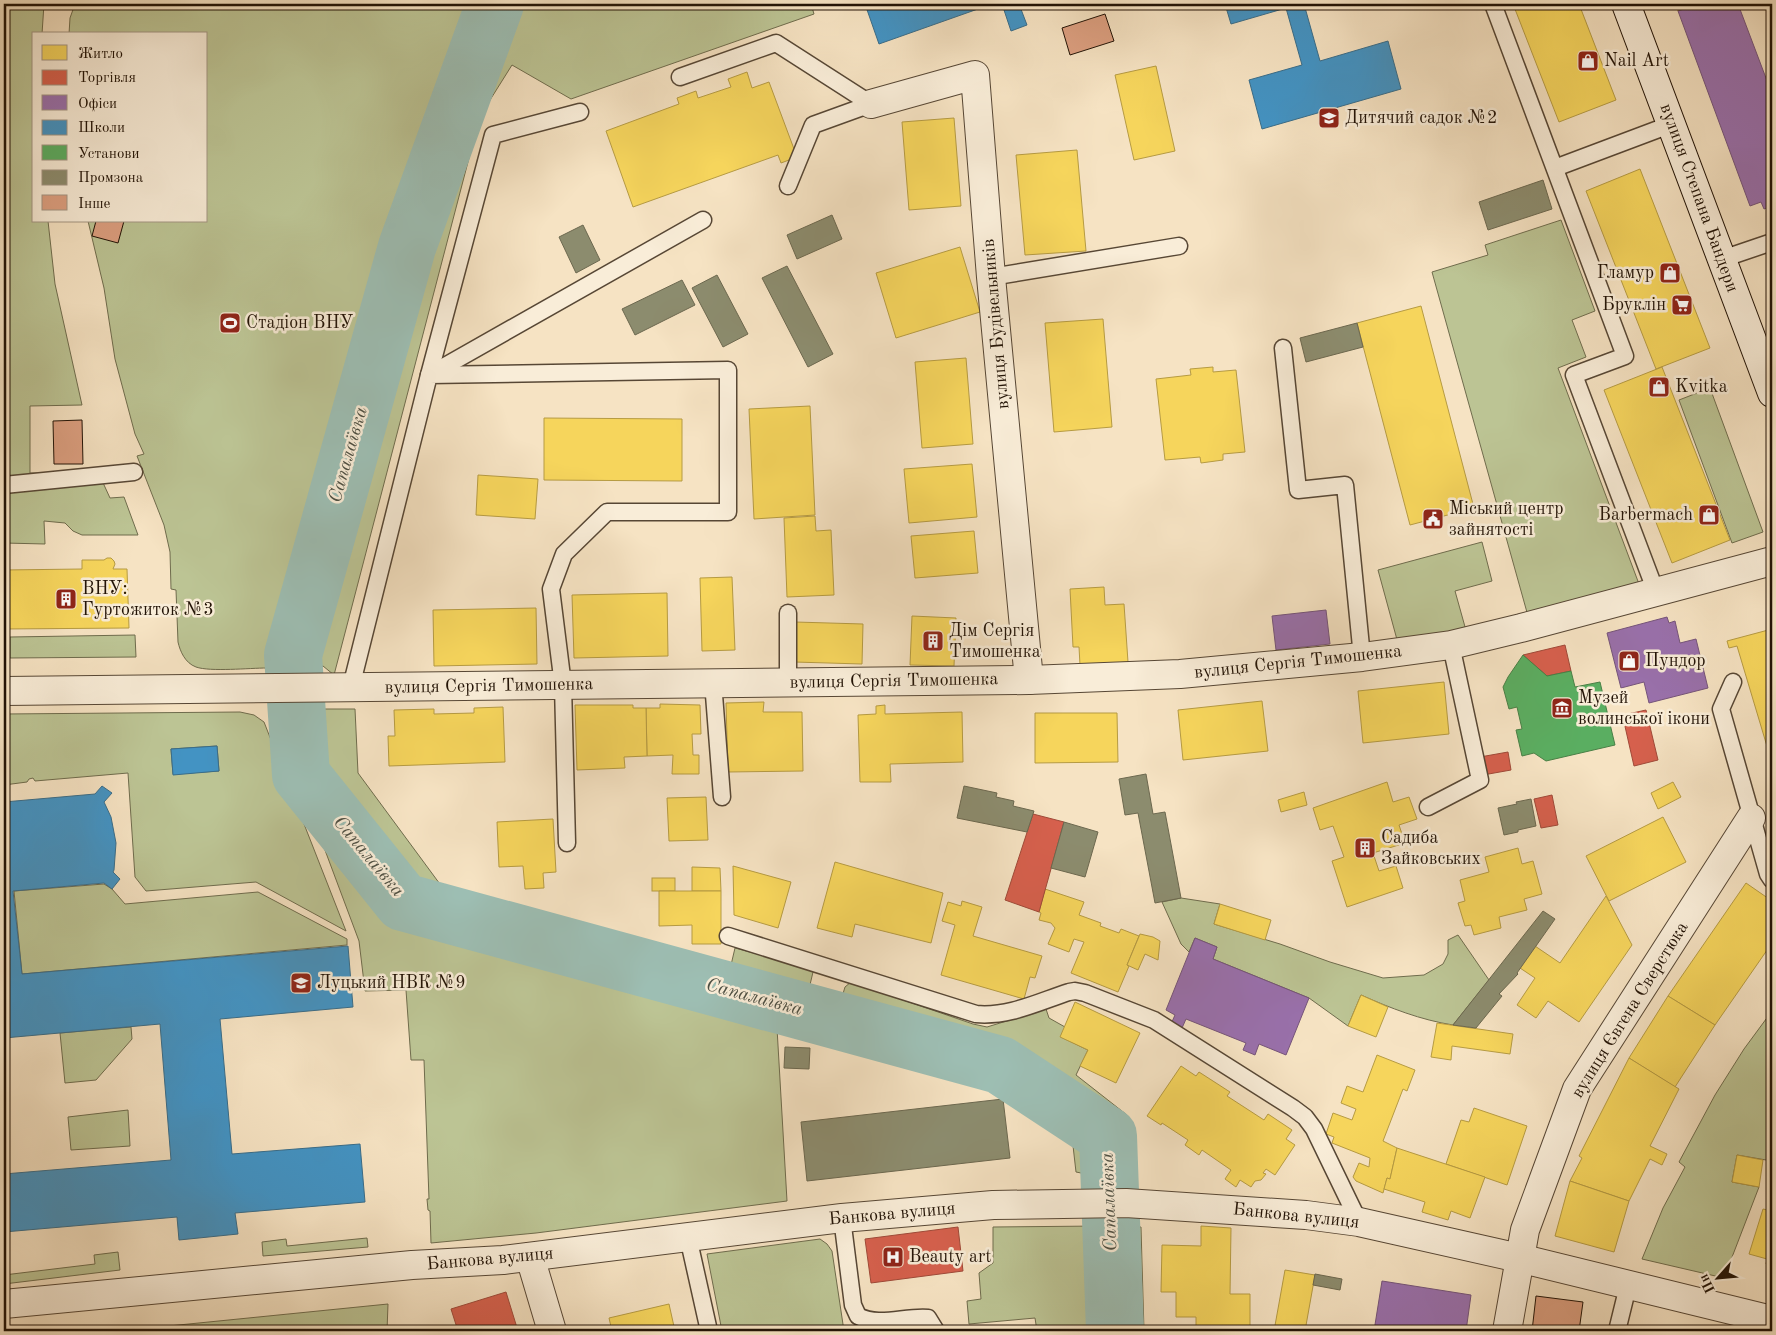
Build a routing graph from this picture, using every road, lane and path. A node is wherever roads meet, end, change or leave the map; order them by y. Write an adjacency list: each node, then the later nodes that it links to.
1 (1493, 4): 7 (lane)
2 (1626, 4): 6 (street, вулиця Степана Бандери)
3 (680, 77): 4 (lane)
4 (871, 104): 8 (lane); 13 (street, вулиця Будівельників)
5 (580, 112): 15 (lane)
6 (1672, 124): 7 (lane); 12 (street, вулиця Степана Бандери)
7 (1555, 168): 20 (lane)
8 (788, 186)
9 (703, 220): 15 (lane)
10 (1772, 242): 12 (lane)
11 (1179, 246): 13 (lane)
12 (1722, 259): 16 (street, вулиця Степана Бандери)
13 (991, 277): 24 (street, вулиця Будівельників)
14 (1283, 348): 23 (lane)
15 (429, 375): 28 (lane); 29 (lane)
16 (1772, 393)
17 (134, 472): 18 (lane)
18 (4, 486)
19 (1772, 562): 20 (street, вулиця Сергія Тимошенка)
20 (1656, 592): 22 (street, вулиця Сергія Тимошенка)
21 (788, 613): 27 (lane)
22 (1451, 646): 23 (street, вулиця Сергія Тимошенка); 32 (lane)
23 (1362, 657): 24 (street, вулиця Сергія Тимошенка)
24 (1029, 680): 27 (street, вулиця Сергія Тимошенка)
25 (713, 682): 27 (street, вулиця Сергія Тимошенка); 28 (street, вулиця Сергія Тимошенка); 31 (lane)
26 (1733, 682): 33 (lane)
27 (788, 683)
28 (563, 685): 29 (street, вулиця Сергія Тимошенка); 34 (lane)
29 (351, 688): 30 (street, вулиця Сергія Тимошенка)
30 (4, 691)
31 (722, 797)
32 (1428, 807)
33 (1751, 818): 35 (lane); 41 (street, вулиця Євгена Сверстюка)
34 (566, 843)
35 (1772, 880)
36 (728, 936): 38 (lane)
37 (842, 1218): 38 (street, Банкова вулиця); 39 (street, Банкова вулиця); 47 (lane)
38 (1358, 1222): 41 (street, Банкова вулиця)
39 (688, 1237): 40 (street, Банкова вулиця); 46 (lane)
40 (530, 1257): 43 (street, Банкова вулиця); 45 (street)
41 (1519, 1258): 42 (street, Банкова вулиця); 48 (street, вулиця Євгена Сверстюка)
42 (1628, 1286): 44 (street, Банкова вулиця); 49 (lane)
43 (4, 1304)
44 (1772, 1320)
45 (552, 1331)
46 (709, 1331)
47 (936, 1331)
48 (1507, 1331)
49 (1617, 1331)

